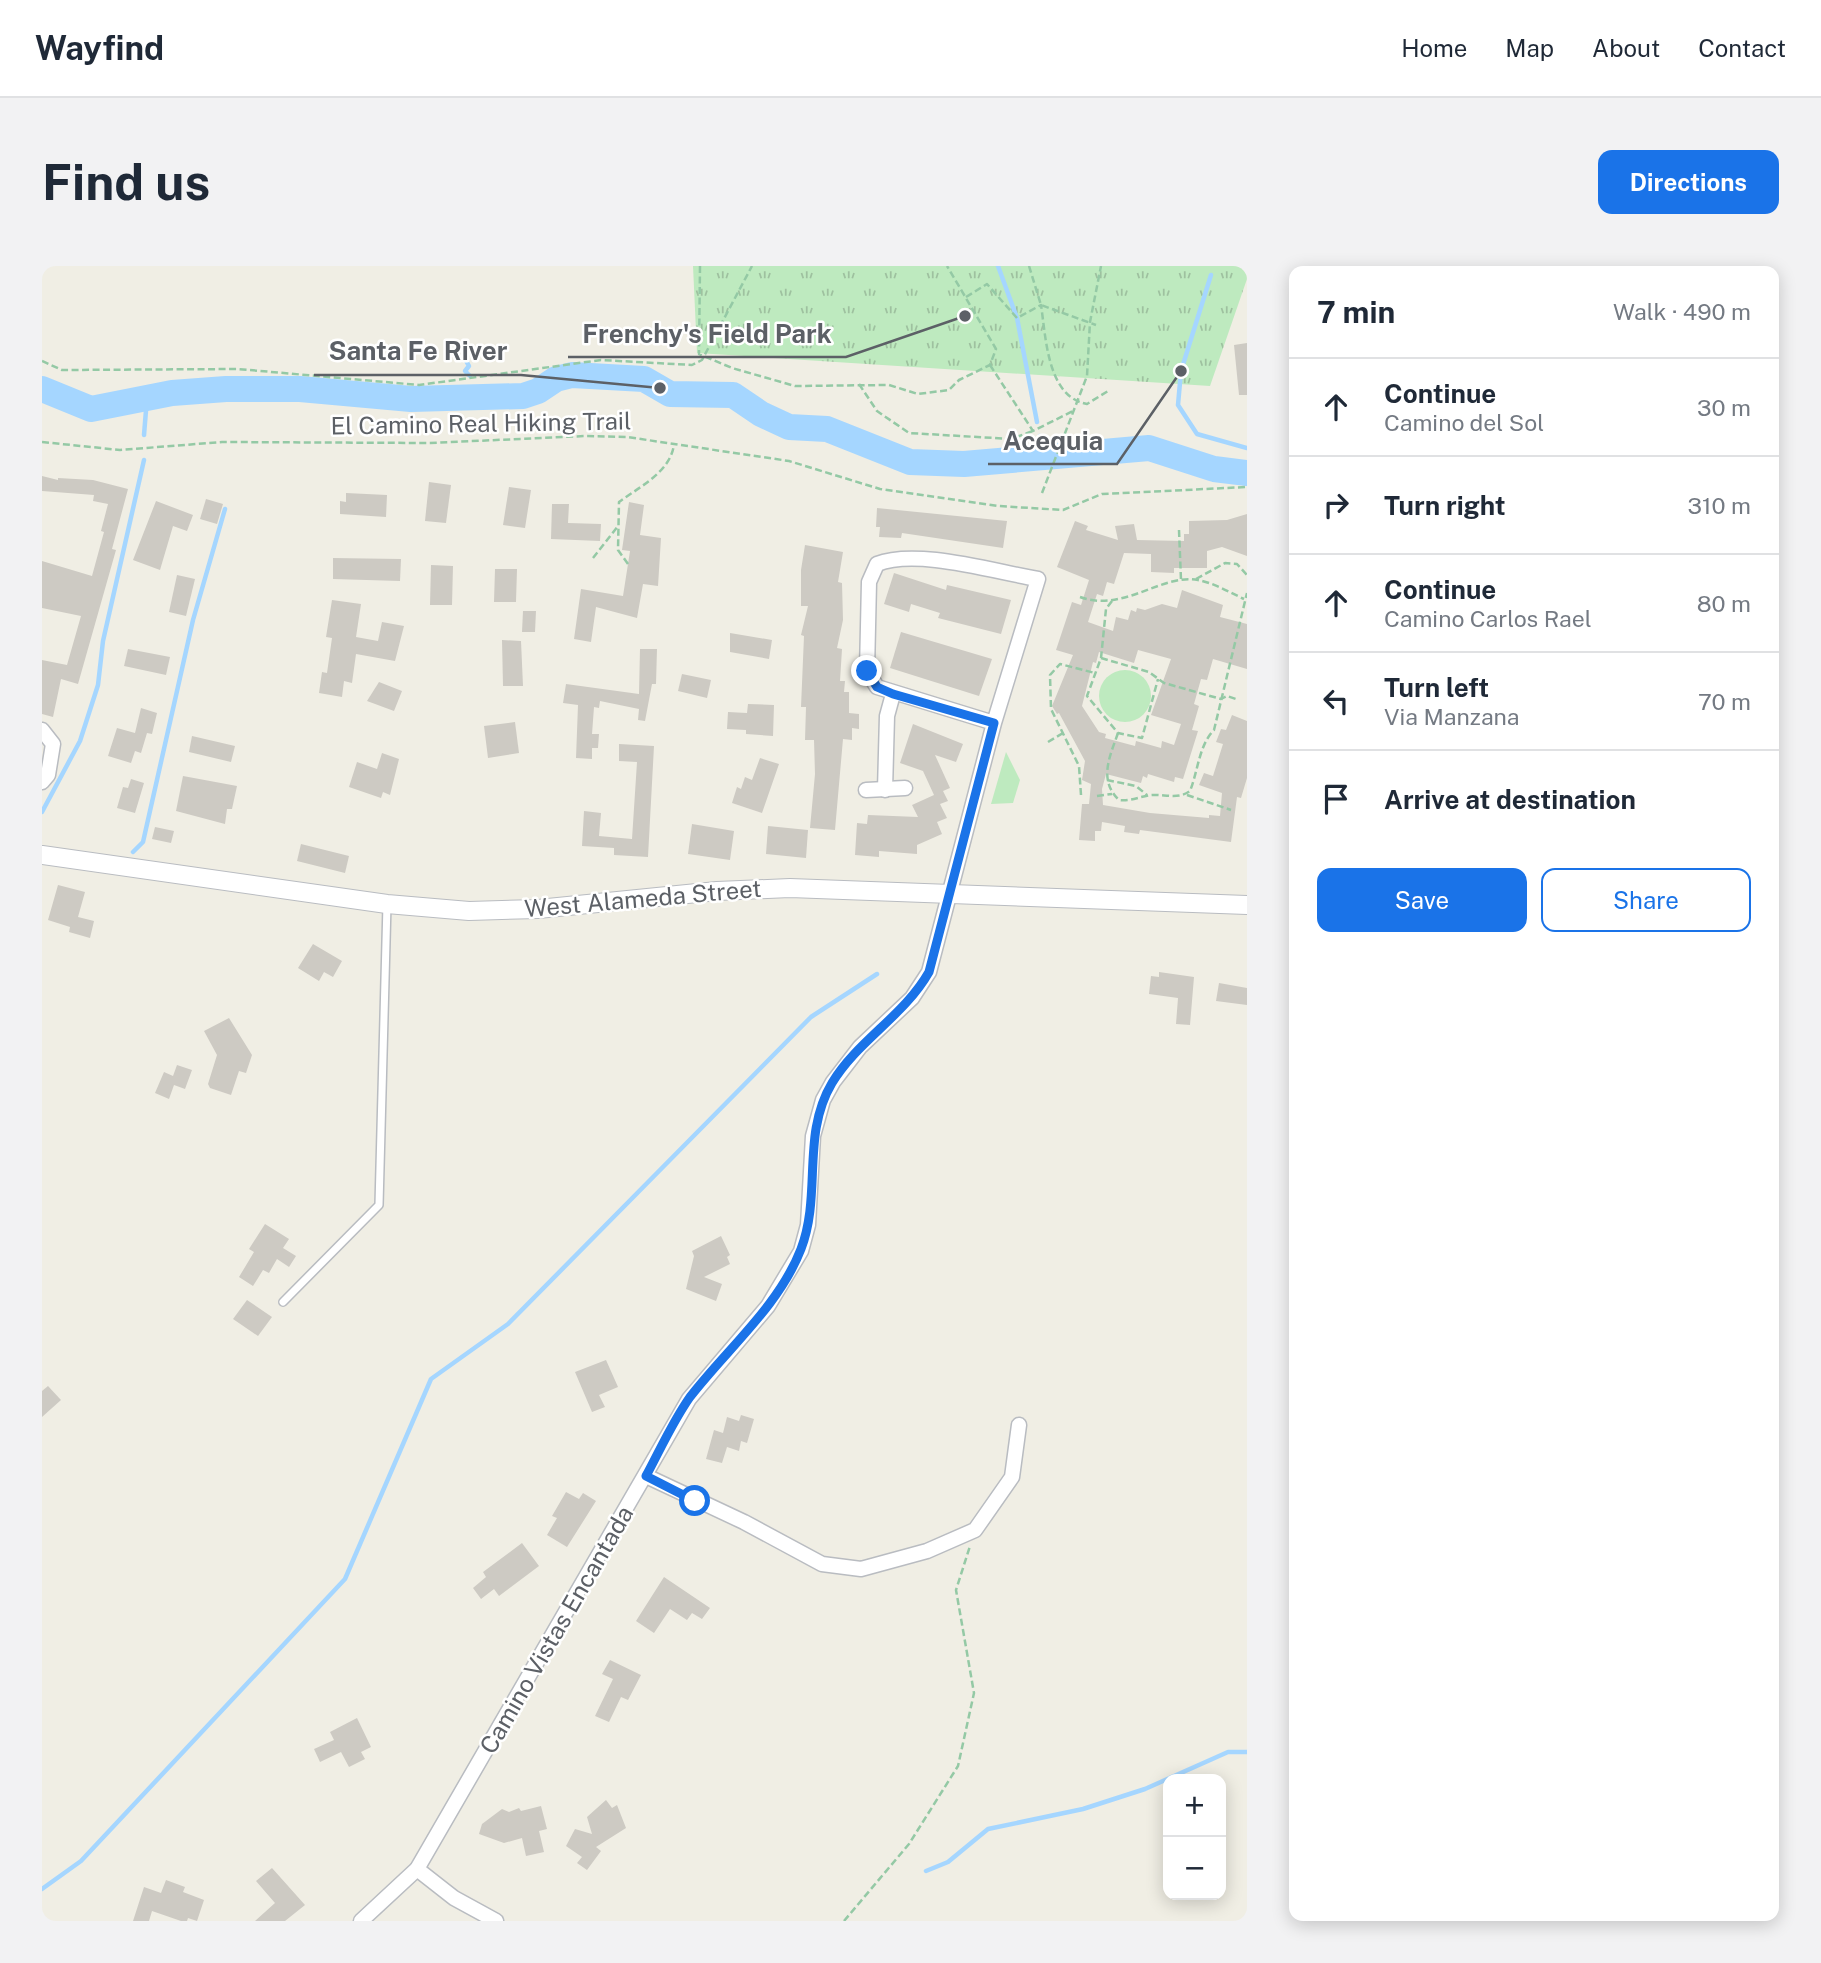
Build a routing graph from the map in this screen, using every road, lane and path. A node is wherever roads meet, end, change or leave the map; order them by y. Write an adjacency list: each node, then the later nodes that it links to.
1 (700, 266): 10 (path)
2 (752, 266): 10 (path)
3 (947, 266): 6 (path)
4 (1029, 266): 7 (path)
5 (1101, 266): 8 (path)
6 (966, 297): 7 (path); 12 (path)
7 (1041, 304): 8 (path); 15 (path)
8 (1090, 322): 9 (path); 15 (path)
9 (1096, 325)
10 (704, 357): 11 (path); 13 (path)
11 (42, 361)
12 (990, 365): 13 (path); 17 (path)
13 (859, 384): 17 (path)
14 (1108, 391): 15 (path)
15 (1077, 403): 16 (path)
16 (1075, 410): 17 (path); 21 (path)
17 (1033, 431)
18 (42, 442): 19 (path, El Camino Real Hiking Trail)
19 (674, 444): 20 (path, El Camino Real Hiking Trail); 22 (path)
20 (1247, 486)
21 (1042, 493)
22 (618, 526): 24 (path); 25 (path)
23 (1179, 530): 28 (path)
24 (593, 558)
25 (628, 564)
26 (1247, 575): 27 (path)
27 (1196, 579): 28 (path); 31 (path)
28 (1181, 580): 32 (path)
29 (1247, 593): 31 (path)
30 (1080, 597): 32 (path)
31 (1244, 599): 37 (path)
32 (1112, 601): 33 (path)
33 (1101, 658): 34 (path); 35 (path)
34 (1095, 673): 41 (path); 42 (path)
35 (1158, 679): 37 (path); 42 (path)
36 (893, 694): 39 (street); 39 (street, Camino Vistas Encantada); 47 (street)
37 (1221, 699): 38 (path); 52 (path)
38 (1236, 699)
39 (994, 723): 56 (street, Camino Vistas Encantada)
40 (42, 730): 45 (street)
41 (1063, 733): 43 (path); 50 (path)
42 (1118, 733): 44 (path)
43 (1048, 742)
44 (1107, 780): 49 (path); 51 (path)
45 (42, 782)
46 (905, 788): 47 (street)
47 (885, 789): 48 (street)
48 (866, 790)
49 (1112, 794): 51 (path); 53 (path)
50 (1081, 795)
51 (1147, 795): 52 (path)
52 (1186, 795): 54 (path)
53 (1097, 796)
54 (1231, 810)
55 (42, 855): 57 (street, West Alameda Street)
56 (950, 891): 57 (street, West Alameda Street); 58 (street, West Alameda Street); 61 (street, Camino Vistas Encantada)
57 (387, 904): 59 (lane)
58 (1247, 905)
59 (283, 1303)
60 (1019, 1425): 62 (street)
61 (646, 1476): 62 (street); 63 (street, Camino Vistas Encantada)
62 (975, 1530): 66 (path)
63 (417, 1869): 64 (street, Camino Vistas Encantada); 65 (street)
64 (361, 1921)
65 (496, 1921)
66 (844, 1921)

